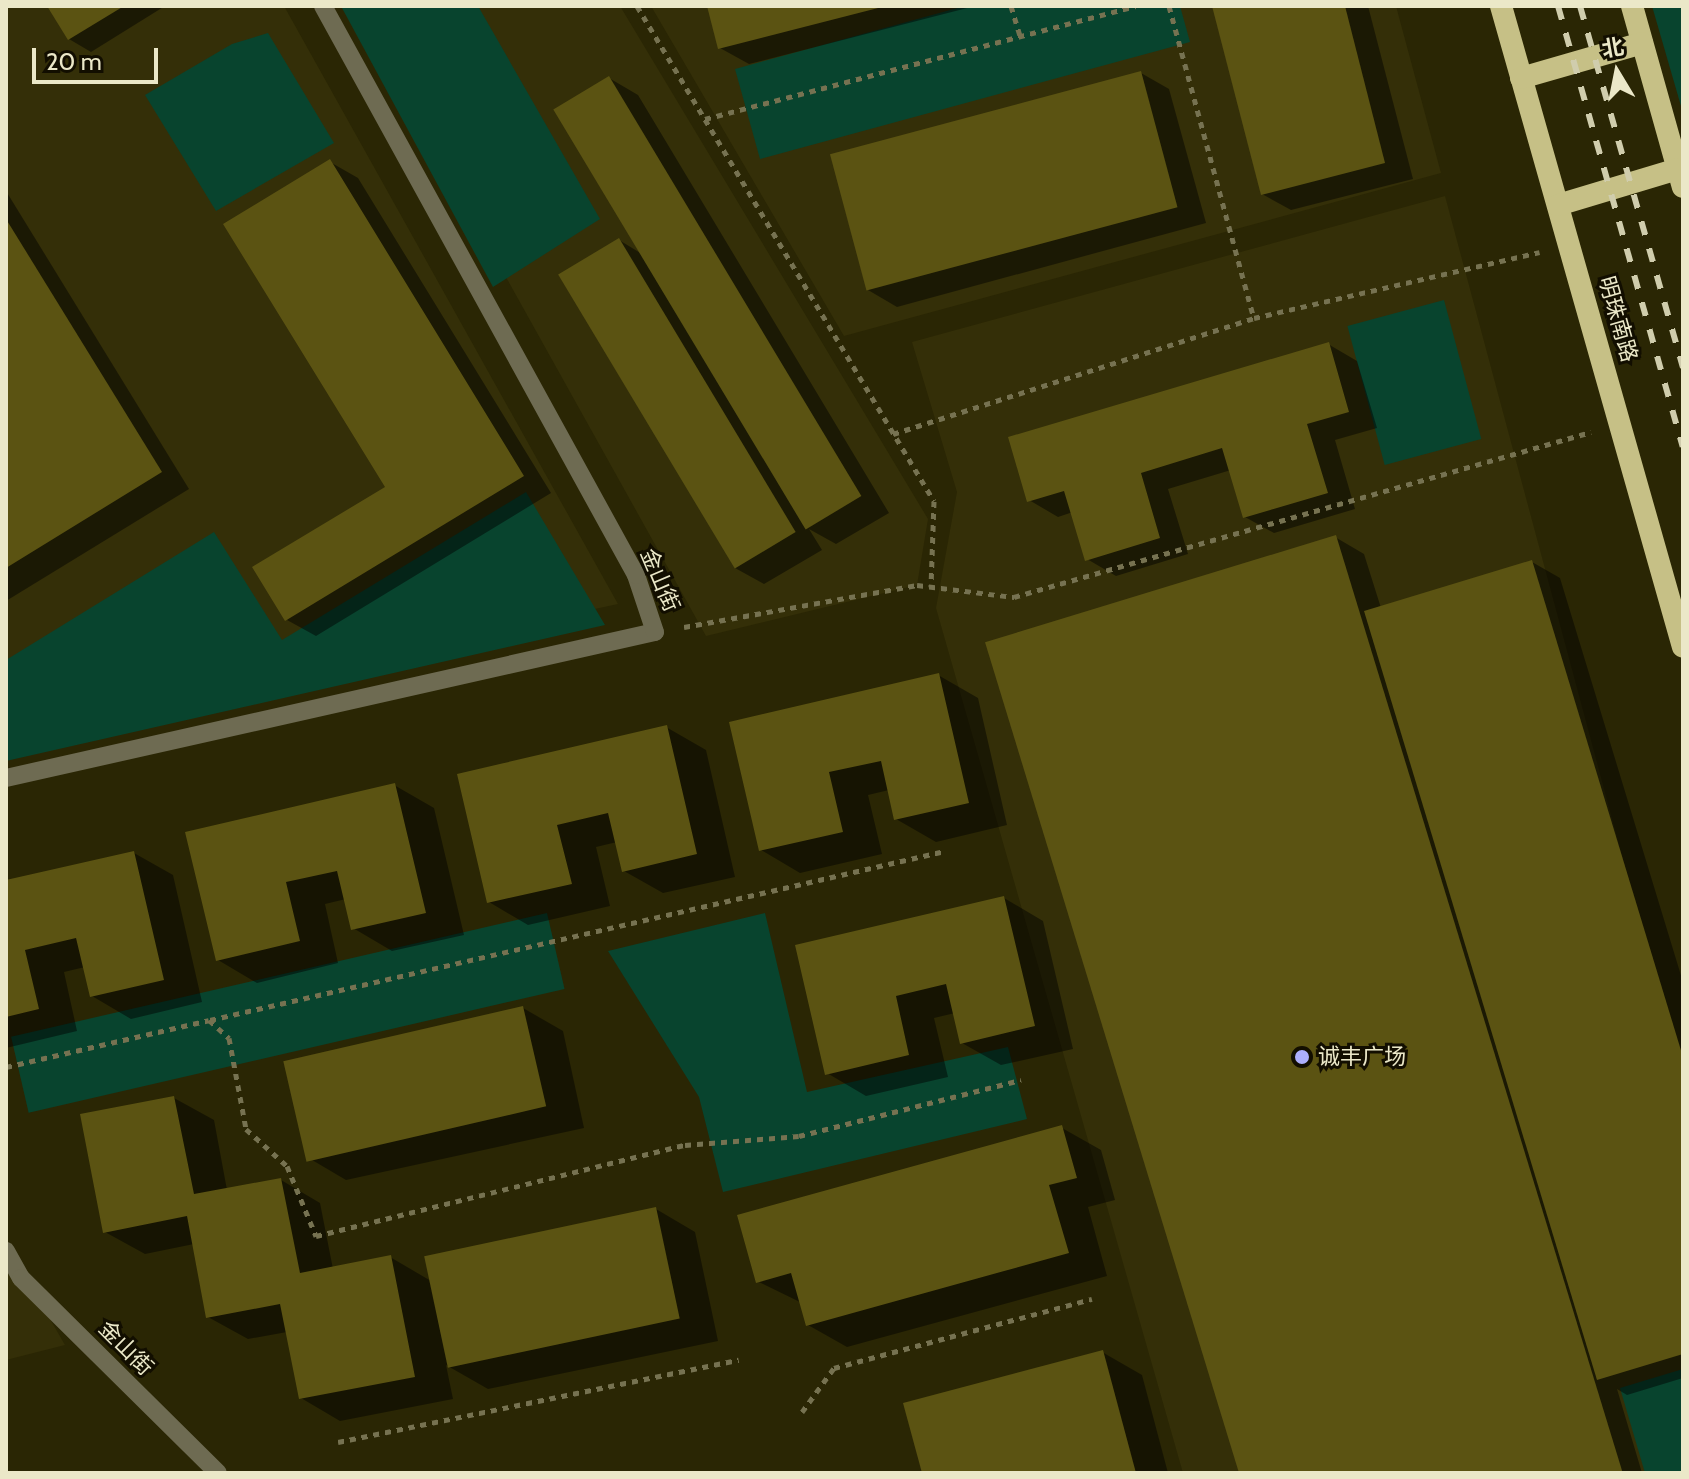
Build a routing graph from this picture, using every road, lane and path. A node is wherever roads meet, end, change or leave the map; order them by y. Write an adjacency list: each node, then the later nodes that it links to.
1 (323, 6): 19 (lane, 金山街)
2 (637, 6): 11 (path)
3 (1011, 6): 8 (path)
4 (1135, 6): 8 (path)
5 (1169, 6): 15 (path)
6 (1501, 6): 10 (highway, 明珠南路)
7 (1632, 6): 9 (highway)
8 (1020, 36): 11 (path)
9 (1642, 43): 10 (highway); 12 (highway)
10 (1521, 78): 13 (highway, 明珠南路)
11 (705, 119): 17 (path)
12 (1681, 178): 13 (highway)
13 (1558, 205): 14 (highway, 明珠南路)
14 (1569, 245): 15 (path); 16 (highway, 明珠南路)
15 (1254, 318): 17 (path)
16 (1621, 423): 18 (path); 20 (highway, 明珠南路)
17 (893, 434): 18 (path)
18 (931, 587): 19 (path)
19 (655, 632): 21 (lane, 金山街)
20 (1683, 647)
21 (6, 778)
22 (945, 851): 23 (path)
23 (209, 1020): 24 (path); 25 (path)
24 (6, 1067)
25 (1021, 1080)
26 (6, 1251): 31 (lane, 金山街)
27 (1092, 1299): 29 (path)
28 (739, 1360): 30 (path)
29 (802, 1412)
30 (338, 1442)
31 (218, 1473)

